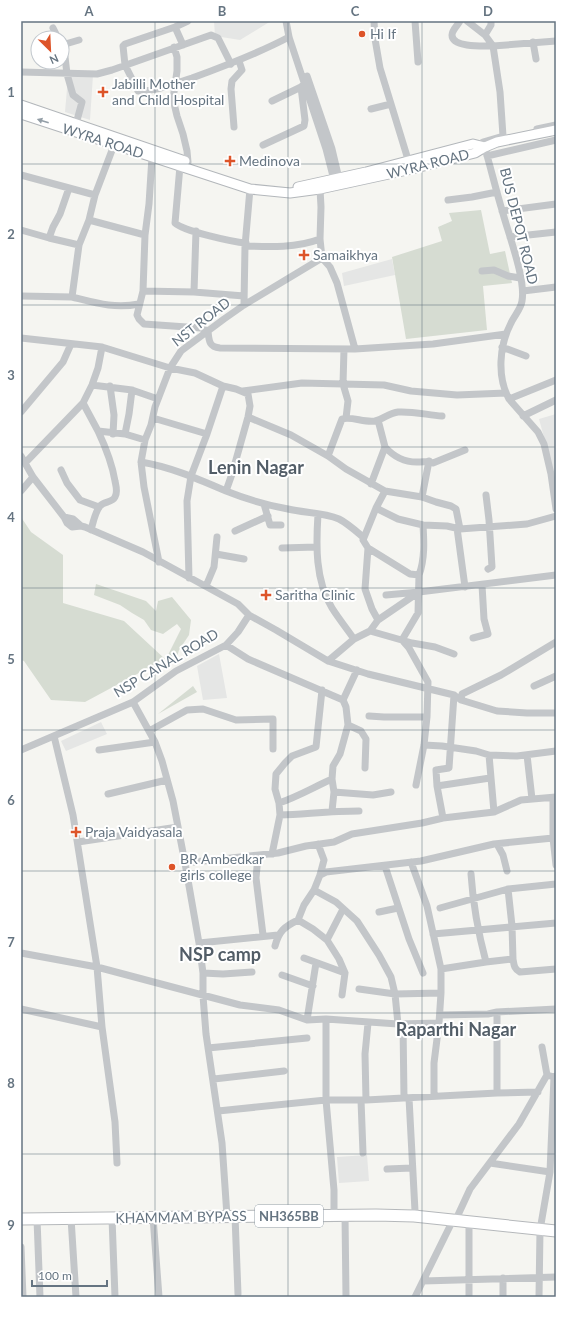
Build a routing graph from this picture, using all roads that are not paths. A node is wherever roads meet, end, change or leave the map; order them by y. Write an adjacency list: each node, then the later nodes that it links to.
1 (188, 21): 9 (street)
2 (286, 21): 11 (street)
3 (290, 21): 46 (street)
4 (374, 21): 28 (street)
5 (415, 21): 20 (street)
6 (460, 21): 16 (street)
7 (468, 21): 10 (street)
8 (491, 21): 10 (street)
9 (175, 27): 15 (street); 22 (street)
10 (485, 35): 16 (street)
11 (289, 36): 19 (street); 26 (street)
12 (79, 40): 24 (street)
13 (556, 41): 14 (street)
14 (533, 42): 16 (street); 18 (street)
15 (183, 45): 17 (street); 21 (street)
16 (493, 46): 36 (street)
17 (174, 47): 22 (street); 25 (street)
18 (536, 59)
19 (239, 61): 21 (street); 34 (street)
20 (418, 62)
21 (231, 64): 25 (street)
22 (125, 65): 24 (street); 25 (street)
23 (21, 72): 24 (street)
24 (67, 74): 32 (street)
25 (174, 84): 42 (street)
26 (303, 85): 27 (street); 39 (street); 46 (street)
27 (272, 101)
28 (391, 104): 30 (street); 43 (street)
29 (21, 106): 32 (main road, WYRA ROAD)
30 (371, 109)
31 (21, 114): 38 (main road, WYRA ROAD, one-way to 31)
32 (76, 124): 42 (main road, WYRA ROAD)
33 (556, 125): 36 (street)
34 (234, 127)
35 (556, 130): 36 (main road, WYRA ROAD)
36 (500, 139): 40 (main road, WYRA ROAD)
37 (556, 140): 40 (street)
38 (114, 145): 41 (main road, WYRA ROAD); 51 (street)
39 (263, 145)
40 (486, 151): 43 (main road, WYRA ROAD); 50 (street, BUS DEPOT ROAD)
41 (152, 157): 42 (main road, WYRA ROAD); 59 (street)
42 (184, 164): 44 (main road, WYRA ROAD); 57 (street)
43 (410, 165): 46 (main road, WYRA ROAD)
44 (209, 173): 46 (main road, WYRA ROAD); 48 (main road, WYRA ROAD)
45 (21, 175): 47 (street)
46 (337, 182): 49 (main road, WYRA ROAD)
47 (69, 188): 51 (street); 61 (street)
48 (250, 189): 49 (main road, WYRA ROAD); 64 (street)
49 (320, 189): 62 (street)
50 (497, 192): 52 (street); 54 (street, BUS DEPOT ROAD)
51 (96, 195): 55 (street)
52 (448, 200)
53 (556, 204): 54 (street)
54 (502, 211): 60 (street, BUS DEPOT ROAD)
55 (89, 220): 59 (street); 63 (street)
56 (21, 230): 61 (street)
57 (196, 231): 64 (street); 71 (street)
58 (556, 232): 60 (street)
59 (145, 235): 69 (street)
60 (510, 236): 67 (street, BUS DEPOT ROAD)
61 (49, 238): 63 (street)
62 (320, 239): 64 (street); 65 (street)
63 (79, 245): 74 (street)
64 (246, 245): 73 (street)
65 (322, 258): 76 (street, NST ROAD); 84 (street)
66 (482, 271): 67 (street)
67 (520, 278): 70 (street, BUS DEPOT ROAD)
68 (556, 287): 70 (street)
69 (143, 291): 71 (street); 75 (street)
70 (523, 291): 78 (street, BUS DEPOT ROAD)
71 (194, 292): 73 (street)
72 (21, 296): 74 (street)
73 (244, 296): 76 (street)
74 (72, 297): 75 (street)
75 (139, 304): 77 (street)
76 (244, 305): 77 (street, NST ROAD)
77 (208, 331): 83 (street); 86 (street, NST ROAD)
78 (506, 334): 81 (street, BUS DEPOT ROAD); 84 (street)
79 (21, 338): 80 (street)
80 (71, 344): 82 (street); 98 (street)
81 (502, 347): 85 (street); 94 (street, BUS DEPOT ROAD)
82 (102, 348): 86 (street); 89 (street)
83 (344, 349): 84 (street); 88 (street)
84 (355, 349)
85 (526, 356)
86 (170, 368): 91 (street); 95 (street, NST ROAD)
87 (556, 380): 94 (street)
88 (342, 384): 93 (street); 94 (street); 103 (street)
89 (92, 385): 90 (street); 97 (street)
90 (110, 386): 92 (street); 106 (street)
91 (223, 386): 93 (street); 108 (street)
92 (132, 390): 95 (street); 107 (street)
93 (242, 392): 101 (street)
94 (508, 396): 100 (street, BUS DEPOT ROAD)
95 (158, 399): 102 (street, NST ROAD)
96 (556, 400): 100 (street)
97 (83, 403): 105 (street); 116 (street)
98 (21, 412)
99 (442, 416): 104 (street)
100 (523, 416): 129 (street, BUS DEPOT ROAD)
101 (248, 417): 113 (street); 122 (street)
102 (153, 418): 108 (street); 109 (street, NST ROAD)
103 (346, 418): 104 (street); 113 (street)
104 (378, 420): 110 (street)
105 (98, 431): 106 (street); 127 (street)
106 (113, 434): 107 (street)
107 (125, 434): 109 (street)
108 (208, 434): 118 (street)
109 (145, 440): 115 (street, NST ROAD)
110 (385, 447): 114 (street); 120 (street)
111 (465, 450): 114 (street)
112 (21, 456): 116 (street)
113 (328, 456): 120 (street)
114 (429, 461): 125 (street)
115 (142, 462): 118 (street); 146 (street, NST ROAD)
116 (25, 463): 119 (street)
117 (61, 470): 127 (street)
118 (191, 476): 122 (street); 150 (street)
119 (33, 477): 121 (street); 137 (street)
120 (370, 484): 123 (street)
121 (21, 491)
122 (226, 491): 126 (street)
123 (385, 491): 125 (street); 128 (street)
124 (486, 495): 135 (street)
125 (422, 497): 136 (street)
126 (264, 504): 130 (street); 131 (street)
127 (99, 507): 137 (street)
128 (376, 508): 133 (street); 140 (street)
129 (556, 509)
130 (318, 514): 140 (street); 142 (street)
131 (268, 516): 134 (street); 138 (street)
132 (556, 516): 135 (street)
133 (423, 524): 136 (street); 148 (street)
134 (281, 525)
135 (490, 527): 136 (street); 147 (street)
136 (458, 529): 153 (street)
137 (91, 530): 146 (street)
138 (235, 531)
139 (217, 537): 144 (street)
140 (364, 537): 143 (street)
141 (282, 548): 142 (street)
142 (316, 548): 160 (street)
143 (368, 548): 148 (street); 157 (street)
144 (216, 554): 145 (street); 152 (street)
145 (244, 559)
146 (159, 562): 150 (street)
147 (488, 569)
148 (419, 575): 154 (street)
149 (556, 575): 151 (street)
150 (189, 578): 152 (street)
151 (482, 585): 153 (street); 159 (street)
152 (206, 586): 156 (street)
153 (465, 587): 154 (street)
154 (419, 592): 155 (street); 157 (street); 161 (street)
155 (386, 595)
156 (249, 616): 163 (street, NSP CANAL ROAD); 165 (street)
157 (378, 620): 158 (street)
158 (370, 631): 160 (street); 161 (street)
159 (473, 638)
160 (354, 639): 165 (street)
161 (402, 640): 164 (street); 169 (street)
162 (556, 642): 173 (street)
163 (226, 645): 170 (street); 174 (street, NSP CANAL ROAD)
164 (454, 654)
165 (328, 661): 166 (street)
166 (357, 670): 169 (street); 172 (street)
167 (556, 676): 168 (street)
168 (534, 686)
169 (429, 689): 171 (street); 177 (street)
170 (322, 690): 172 (street); 201 (street)
171 (454, 695): 173 (street); 184 (street)
172 (343, 700): 178 (street)
173 (461, 700): 175 (street)
174 (133, 702): 179 (street); 180 (street, NSP CANAL ROAD)
175 (556, 713)
176 (368, 716): 177 (street)
177 (427, 717): 182 (street)
178 (348, 724): 190 (street); 192 (street)
179 (149, 731): 181 (street); 185 (street)
180 (54, 736): 183 (street, NSP CANAL ROAD); 209 (street)
181 (155, 742): 186 (street); 193 (street)
182 (424, 745): 184 (street); 194 (street)
183 (22, 746)
184 (451, 748): 188 (street); 195 (street)
185 (273, 749)
186 (98, 750)
187 (556, 751): 189 (street)
188 (489, 755): 189 (street); 191 (street)
189 (527, 755): 200 (street)
190 (365, 768)
191 (490, 778): 195 (street); 204 (street)
192 (332, 779): 196 (street); 201 (street)
193 (167, 780): 198 (street); 207 (street)
194 (416, 785)
195 (437, 786): 206 (street)
196 (334, 792): 197 (street); 202 (street)
197 (391, 792)
198 (108, 794)
199 (554, 798): 200 (street); 208 (street)
200 (532, 799): 204 (street)
201 (279, 803): 205 (street)
202 (332, 811): 203 (street); 205 (street)
203 (359, 811)
204 (494, 812): 206 (street)
205 (280, 815): 212 (street)
206 (443, 818): 210 (street)
207 (178, 828): 209 (street); 215 (street)
208 (553, 838): 211 (street); 216 (street)
209 (78, 842): 244 (street)
210 (318, 844): 212 (street); 220 (street)
211 (497, 844): 214 (street); 218 (street)
212 (272, 854): 213 (street)
213 (258, 856): 215 (street); 234 (street)
214 (411, 862): 217 (street); 233 (street)
215 (185, 863): 237 (street)
216 (556, 865)
217 (385, 866): 220 (street); 225 (street)
218 (507, 871)
219 (471, 874): 224 (street)
220 (320, 875): 223 (street)
221 (556, 884): 222 (street)
222 (508, 889): 224 (street); 231 (street)
223 (314, 890): 227 (street); 229 (street)
224 (472, 899): 226 (street); 232 (street)
225 (398, 908): 228 (street); 250 (street)
226 (440, 908)
227 (343, 909): 236 (street); 256 (street)
228 (379, 912)
229 (298, 920): 235 (street); 236 (street)
230 (556, 923): 231 (street)
231 (512, 926): 232 (street); 241 (street)
232 (477, 930): 233 (street); 242 (street)
233 (433, 934): 245 (street)
234 (263, 935): 235 (street); 237 (street)
235 (278, 935): 238 (street)
236 (327, 940): 249 (street)
237 (199, 943): 248 (street)
238 (275, 946)
239 (21, 952): 244 (street)
240 (304, 958): 243 (street)
241 (513, 959): 242 (street); 246 (street)
242 (486, 962): 245 (street)
243 (316, 963): 249 (street); 252 (street)
244 (97, 967): 257 (street); 267 (street)
245 (441, 969): 254 (street)
246 (556, 969)
247 (252, 972): 248 (street)
248 (203, 973): 257 (street)
249 (345, 973): 255 (street)
250 (423, 973)
251 (282, 975): 252 (street)
252 (313, 986): 263 (street)
253 (359, 989): 256 (street)
254 (441, 993): 256 (street); 261 (street)
255 (342, 994)
256 (395, 994): 266 (street)
257 (203, 996): 263 (street); 270 (street)
258 (21, 1009): 267 (street)
259 (556, 1009): 260 (street)
260 (497, 1012): 261 (street); 274 (street)
261 (440, 1015): 265 (street)
262 (326, 1019): 263 (street); 264 (street); 278 (street)
263 (307, 1020)
264 (368, 1023): 266 (street); 279 (street)
265 (439, 1023): 266 (street); 276 (street)
266 (400, 1024): 277 (street)
267 (102, 1027): 283 (street)
268 (307, 1038): 270 (street)
269 (542, 1047): 272 (street)
270 (208, 1048): 273 (street)
271 (284, 1071): 273 (street)
272 (552, 1076): 275 (street); 281 (street)
273 (214, 1080): 280 (street)
274 (497, 1092): 275 (street); 276 (street)
275 (538, 1092): 284 (street)
276 (434, 1096): 277 (street)
277 (407, 1098): 279 (street); 286 (street)
278 (326, 1100): 279 (street); 280 (street); 288 (street)
279 (363, 1100): 282 (street)
280 (218, 1111): 291 (street)
281 (554, 1135): 287 (street)
282 (363, 1153)
283 (117, 1163)
284 (490, 1163): 287 (street); 295 (street)
285 (387, 1168): 286 (street)
286 (412, 1168): 289 (street)
287 (550, 1172): 301 (street)
288 (334, 1209): 289 (highway, KHAMMAM BYPASS / NH365BB); 291 (highway, KHAMMAM BYPASS / NH365BB)
289 (415, 1211): 295 (highway, KHAMMAM BYPASS / NH365BB)
290 (21, 1212): 293 (highway, KHAMMAM BYPASS / NH365BB)
291 (230, 1214): 292 (highway, KHAMMAM BYPASS / NH365BB); 293 (highway, KHAMMAM BYPASS / NH365BB); 294 (highway, KHAMMAM BYPASS / NH365BB); 309 (street)
292 (345, 1215): 295 (highway, KHAMMAM BYPASS / NH365BB); 315 (street)
293 (114, 1216): 294 (highway, KHAMMAM BYPASS / NH365BB); 296 (highway, KHAMMAM BYPASS / NH365BB); 313 (street)
294 (153, 1217): 314 (street)
295 (456, 1217): 299 (highway, KHAMMAM BYPASS / NH365BB); 301 (highway, KHAMMAM BYPASS / NH365BB); 308 (street)
296 (71, 1218): 298 (highway, KHAMMAM BYPASS / NH365BB); 312 (street)
297 (21, 1219): 298 (highway, KHAMMAM BYPASS / NH365BB)
298 (37, 1219): 311 (street)
299 (468, 1222): 301 (highway, KHAMMAM BYPASS / NH365BB); 307 (street)
300 (556, 1224): 301 (highway, KHAMMAM BYPASS / NH365BB)
301 (540, 1227): 302 (highway, KHAMMAM BYPASS / NH365BB); 304 (street)
302 (556, 1232)
303 (21, 1247): 310 (street)
304 (540, 1276): 305 (street); 306 (street); 319 (street)
305 (556, 1277)
306 (503, 1278): 307 (street); 318 (street)
307 (469, 1279): 308 (street); 317 (street)
308 (423, 1281): 316 (street)
309 (238, 1294)
310 (23, 1297)
311 (40, 1297)
312 (76, 1297)
313 (115, 1297)
314 (159, 1297)
315 (346, 1297)
316 (415, 1297)
317 (469, 1297)
318 (503, 1297)
319 (539, 1297)

